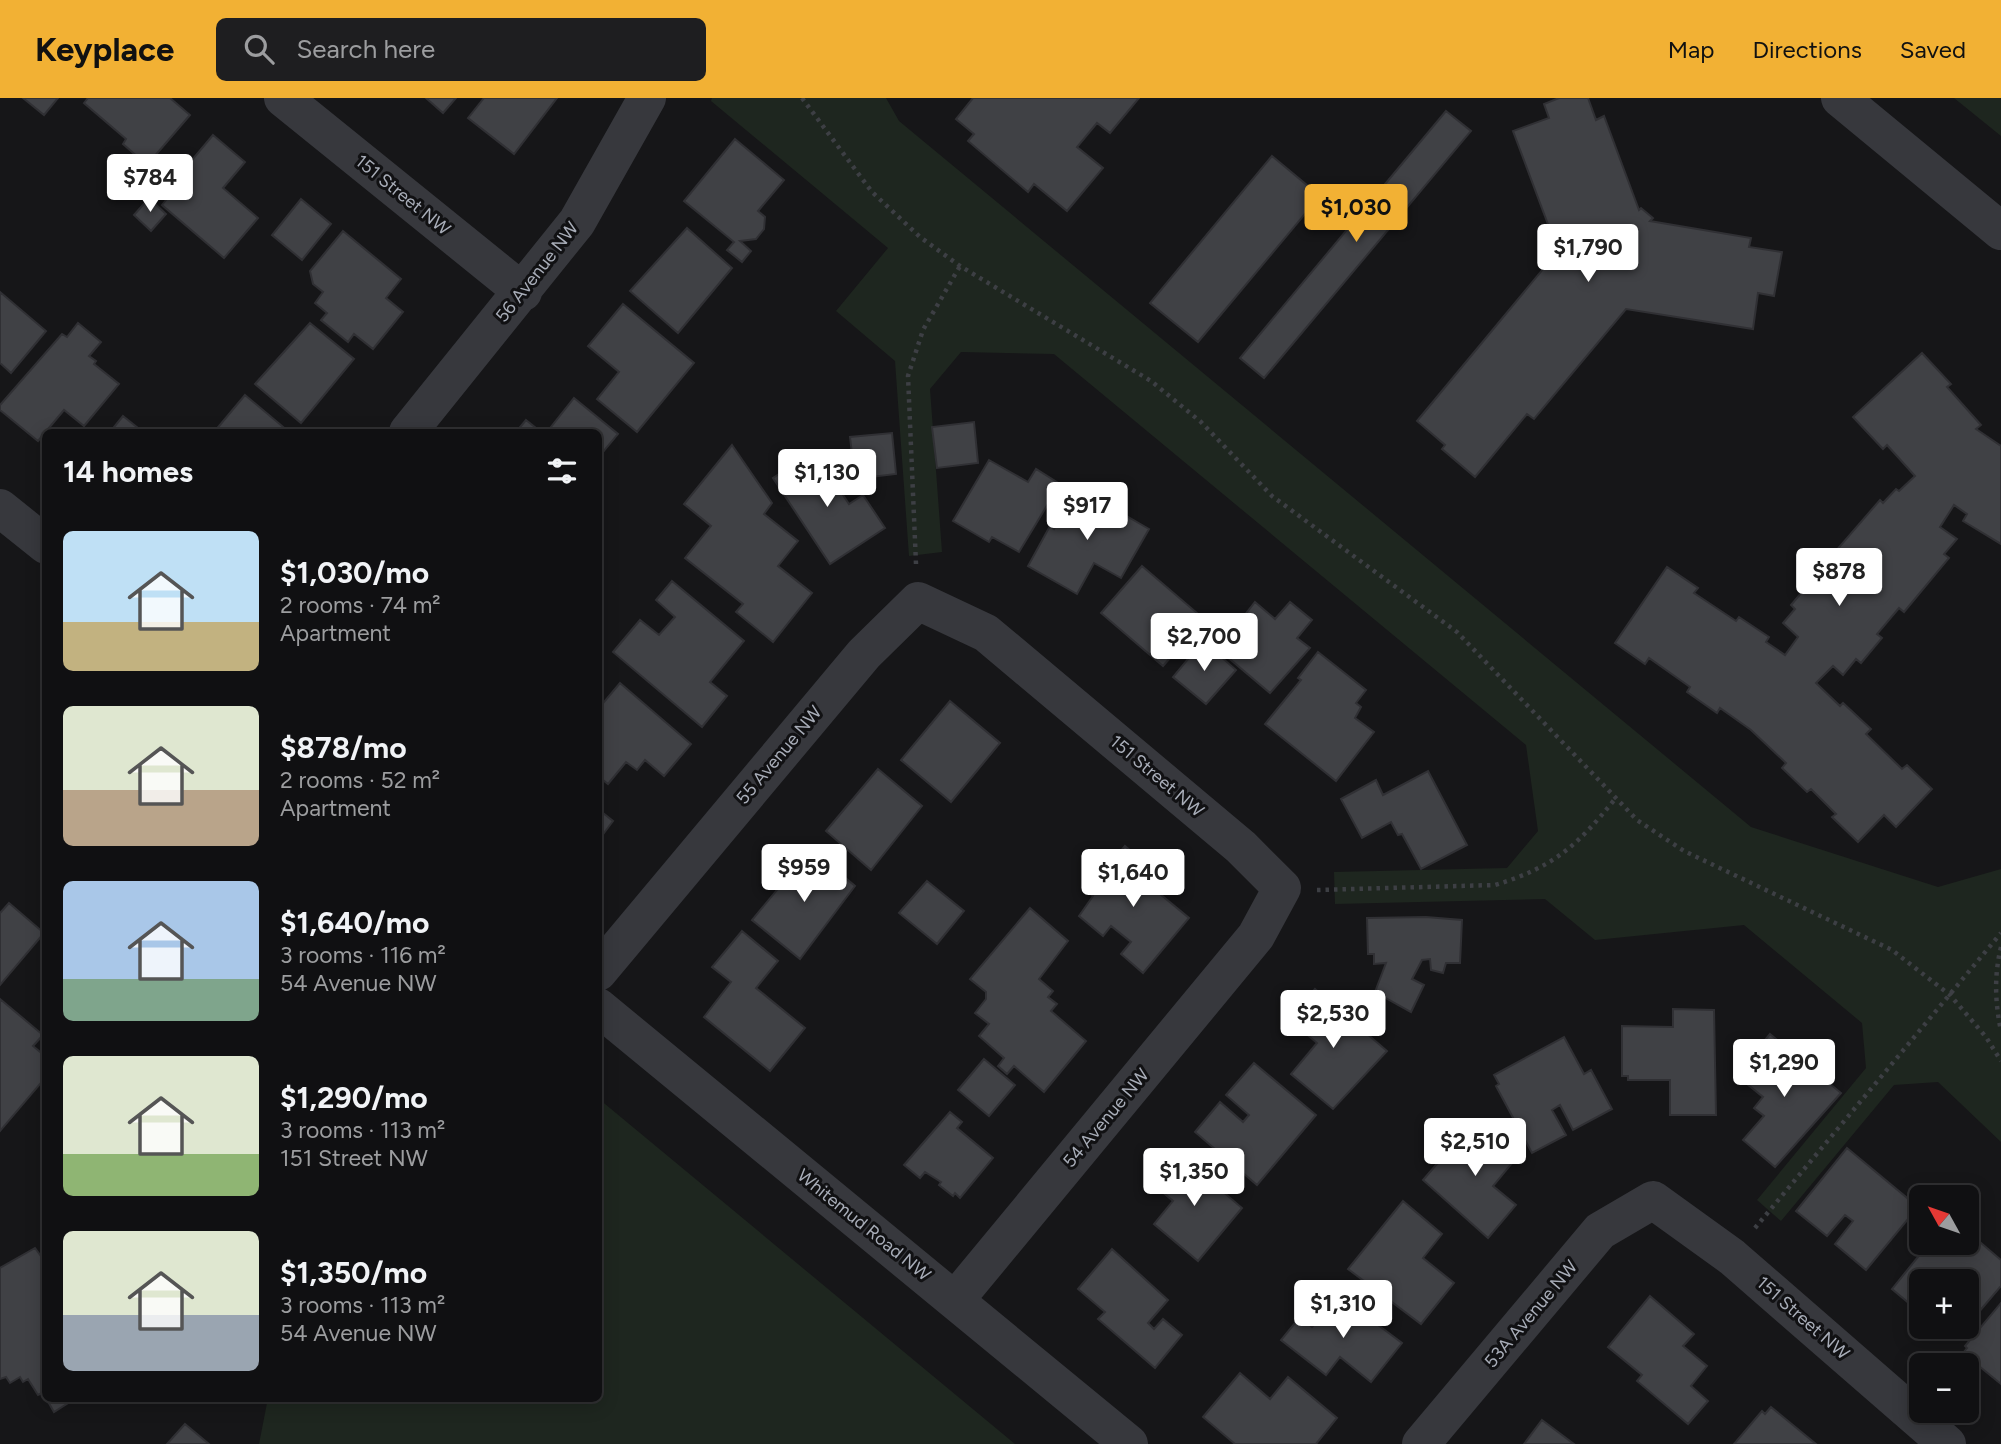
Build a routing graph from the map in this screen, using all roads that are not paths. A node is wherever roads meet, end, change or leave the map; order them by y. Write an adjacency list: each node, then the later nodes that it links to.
1 (283, 98): 5 (street, 151 Street NW)
2 (647, 98): 5 (street, 56 Avenue NW)
3 (1840, 98): 4 (street)
4 (2001, 231)
5 (523, 292): 6 (street, 56 Avenue NW)
6 (410, 429)
7 (0, 508): 8 (street)
8 (42, 542)
9 (918, 601): 10 (street, 151 Street NW); 11 (street, 55 Avenue NW)
10 (1256, 936): 14 (street, 54 Avenue NW)
11 (602, 967)
12 (602, 1010): 14 (street, Whitemud Road NW)
13 (1653, 1199): 16 (street, 53A Avenue NW); 17 (street, 151 Street NW)
14 (956, 1299): 15 (street, Whitemud Road NW)
15 (1129, 1444)
16 (1421, 1444)
17 (1947, 1444)

